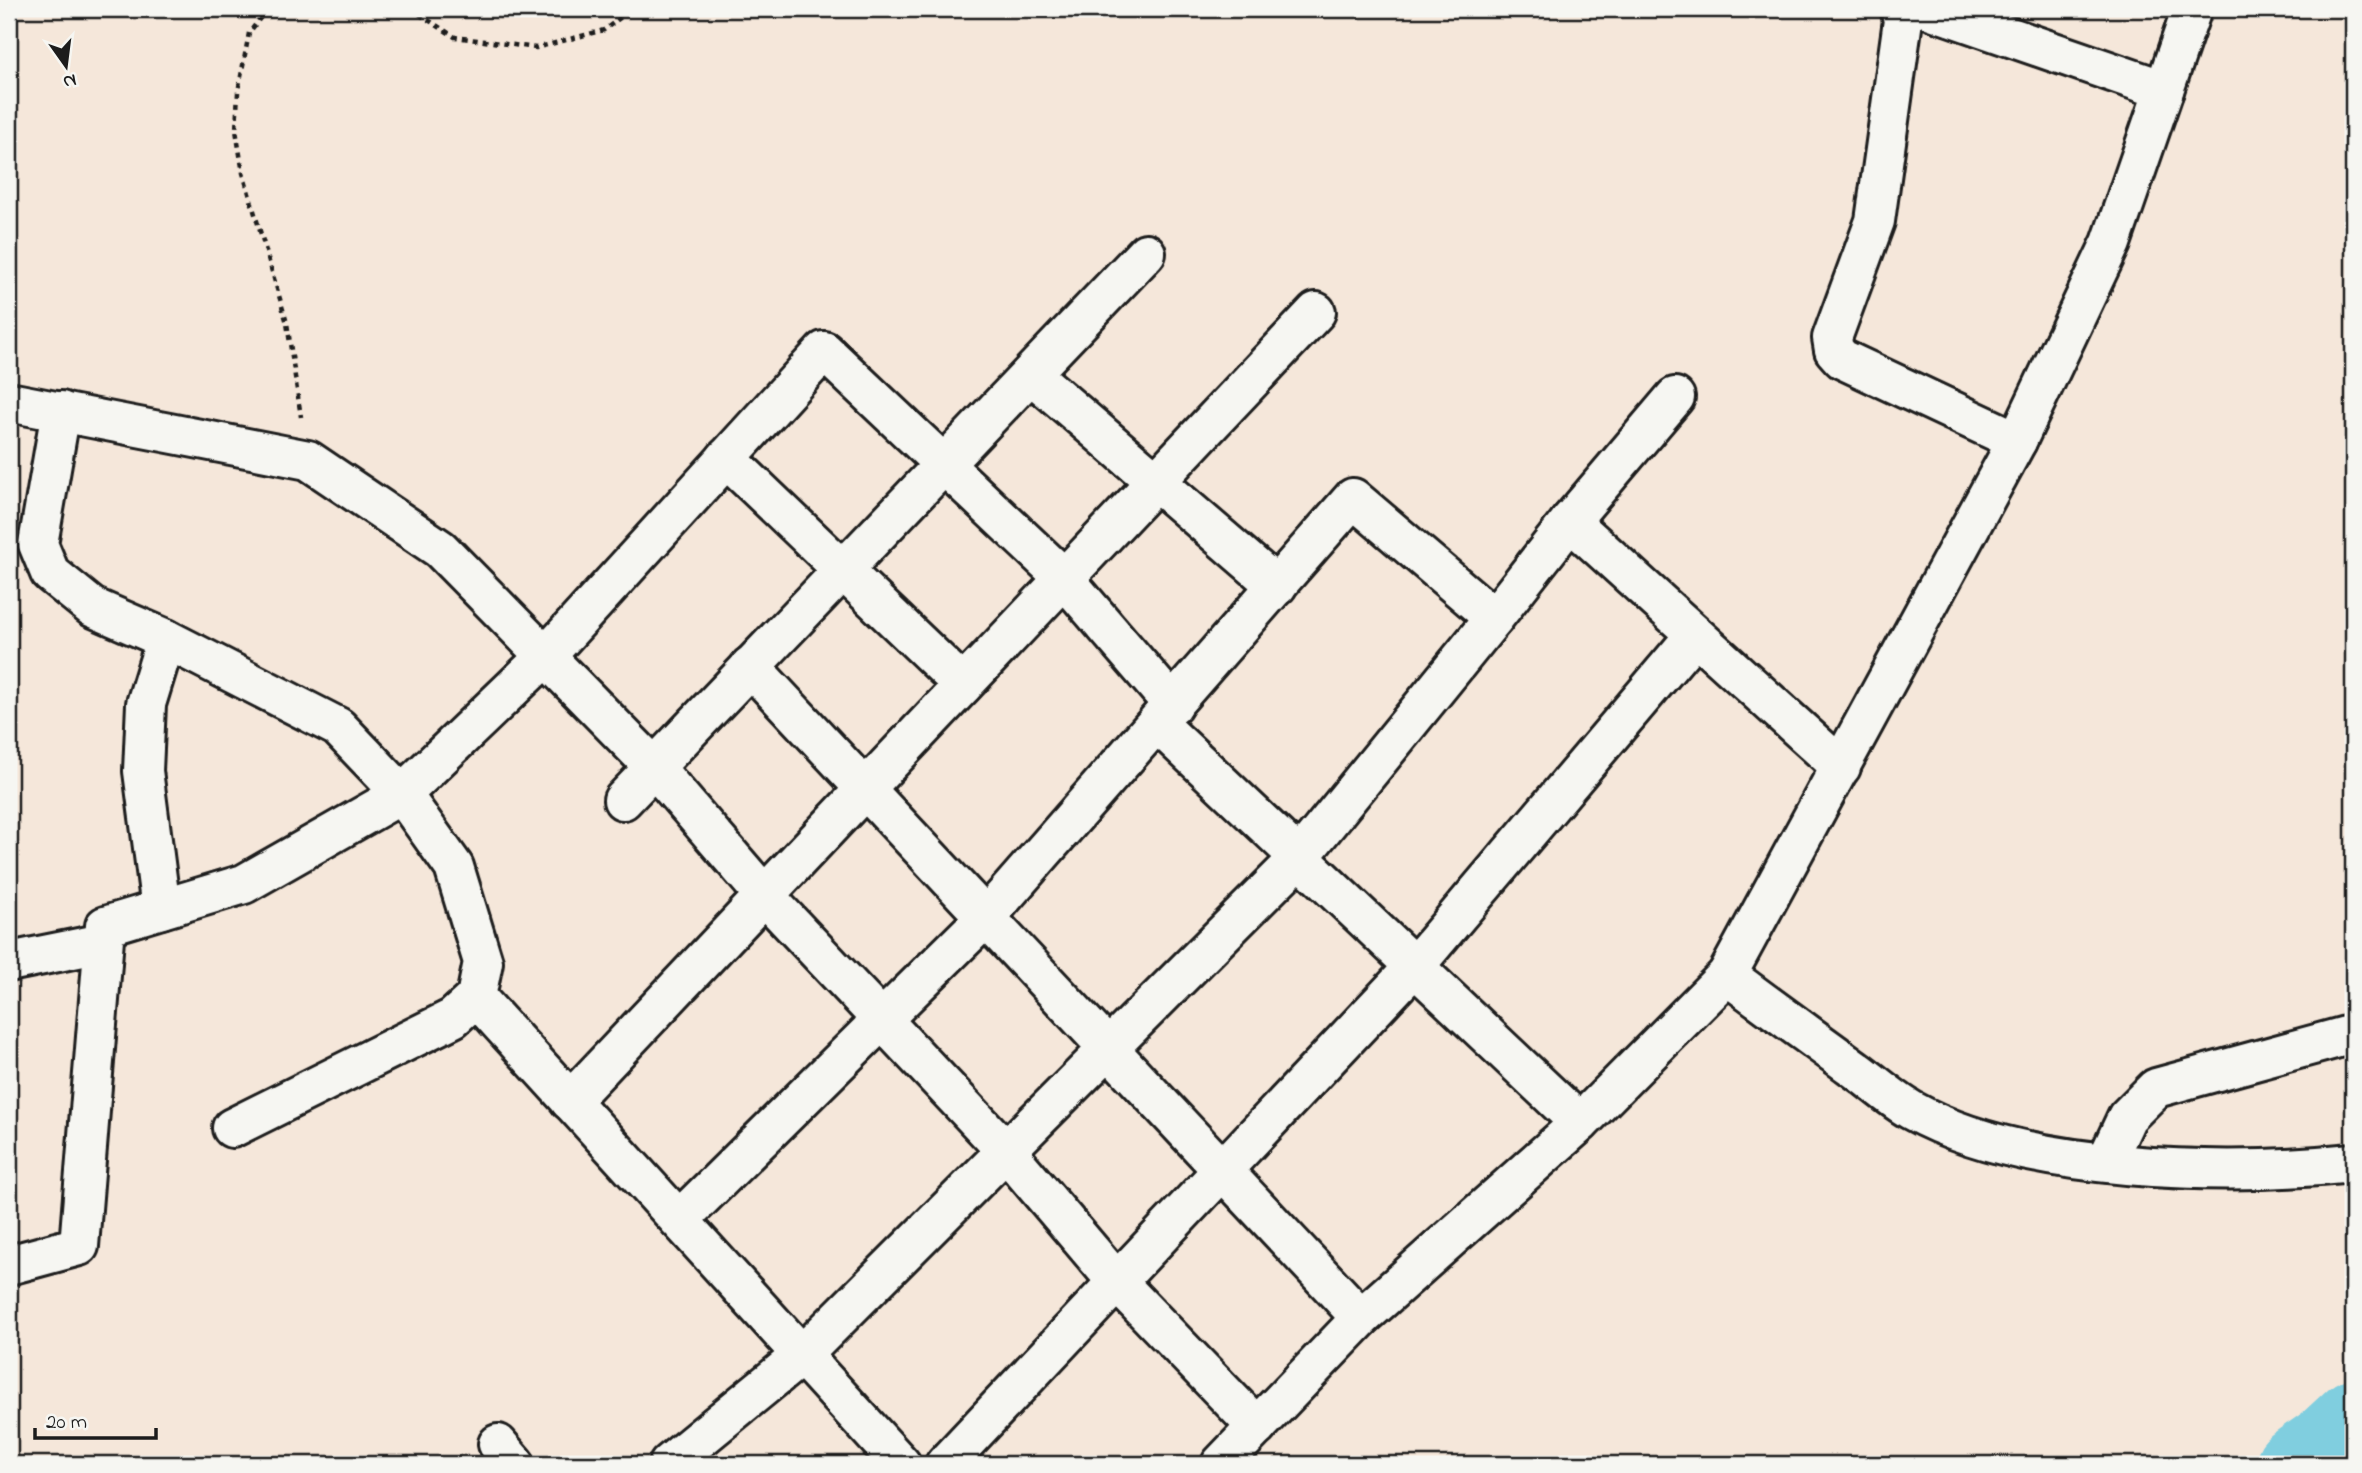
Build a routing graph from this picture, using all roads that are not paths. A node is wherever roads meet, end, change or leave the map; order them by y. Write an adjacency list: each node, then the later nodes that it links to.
1 (1900, 9): 11 (street)
2 (1929, 9): 4 (street)
3 (2192, 9): 4 (street)
4 (2164, 90): 11 (street)
5 (1146, 253): 7 (street)
6 (1316, 312): 14 (street)
7 (1031, 373): 13 (street); 14 (street)
8 (1675, 397): 15 (street)
9 (9, 401): 10 (street)
10 (61, 411): 21 (street); 22 (street)
11 (2017, 441): 27 (street)
12 (726, 458): 13 (street); 16 (street); 22 (street)
13 (944, 464): 16 (street); 17 (street)
14 (1155, 481): 17 (street); 18 (street)
15 (1570, 521): 19 (street); 20 (street)
16 (843, 570): 23 (street); 24 (street)
17 (1064, 578): 24 (street); 25 (street)
18 (1277, 586): 19 (street); 25 (street)
19 (1494, 618): 31 (street)
20 (1695, 635): 27 (street); 37 (street)
21 (166, 639): 29 (street); 33 (street)
22 (546, 656): 26 (street); 29 (street)
23 (750, 667): 26 (street); 28 (street)
24 (962, 685): 28 (street)
25 (1165, 714): 31 (street); 34 (street)
26 (654, 767): 30 (street); 32 (street)
27 (1841, 767): 38 (street)
28 (865, 788): 32 (street); 34 (street)
29 (402, 794): 33 (street); 39 (street)
30 (623, 800)
31 (1299, 858): 37 (street); 42 (street)
32 (764, 895): 40 (street); 43 (street)
33 (161, 909): 35 (street)
34 (986, 917): 40 (street); 42 (street)
35 (103, 943): 36 (street); 51 (street)
36 (9, 962)
37 (1414, 967): 44 (street); 49 (street)
38 (1727, 975): 44 (street); 47 (street)
39 (476, 997): 43 (street); 45 (street)
40 (881, 1020): 46 (street); 50 (street)
41 (2353, 1034): 47 (street)
42 (1108, 1049): 46 (street); 49 (street)
43 (570, 1101): 50 (street)
44 (1580, 1123): 53 (street)
45 (232, 1128)
46 (1006, 1151): 52 (street); 54 (street)
47 (2106, 1162): 48 (street)
48 (2353, 1163)
49 (1222, 1170): 52 (street); 53 (street)
50 (679, 1220): 54 (street)
51 (9, 1265)
52 (1116, 1282): 55 (street); 58 (street)
53 (1360, 1318): 55 (street)
54 (802, 1355): 56 (street); 57 (street)
55 (1256, 1427): 59 (street)
56 (668, 1464)
57 (901, 1464)
58 (945, 1464)
59 (1221, 1464)

